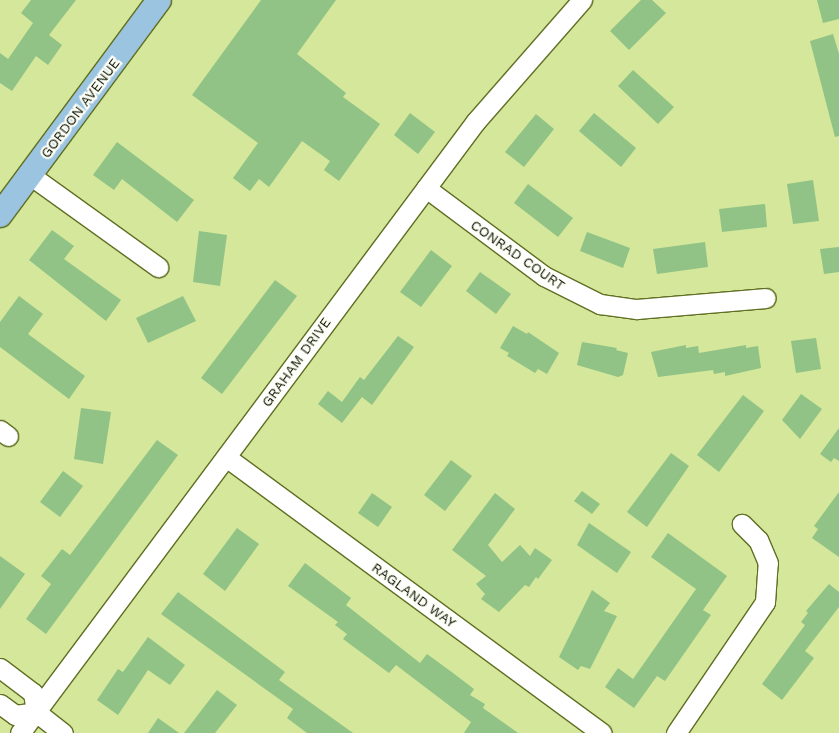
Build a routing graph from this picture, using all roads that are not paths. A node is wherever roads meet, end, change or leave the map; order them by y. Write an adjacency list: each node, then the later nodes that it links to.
1 (159, 0): 3 (main road, GORDON AVENUE)
2 (582, 0): 4 (street, GRAHAM DRIVE)
3 (30, 175): 5 (main road, GORDON AVENUE); 6 (street)
4 (426, 188): 7 (street, CONRAD COURT); 8 (street, GRAHAM DRIVE)
5 (0, 215)
6 (158, 267)
7 (766, 298)
8 (226, 458): 12 (street, GRAHAM DRIVE); 15 (street, RAGLAND WAY)
9 (742, 524): 16 (street)
10 (0, 668): 12 (street)
11 (0, 704): 12 (street)
12 (36, 712): 13 (street, GRAHAM DRIVE); 14 (street)
13 (20, 733)
14 (63, 733)
15 (602, 733)
16 (676, 733)

